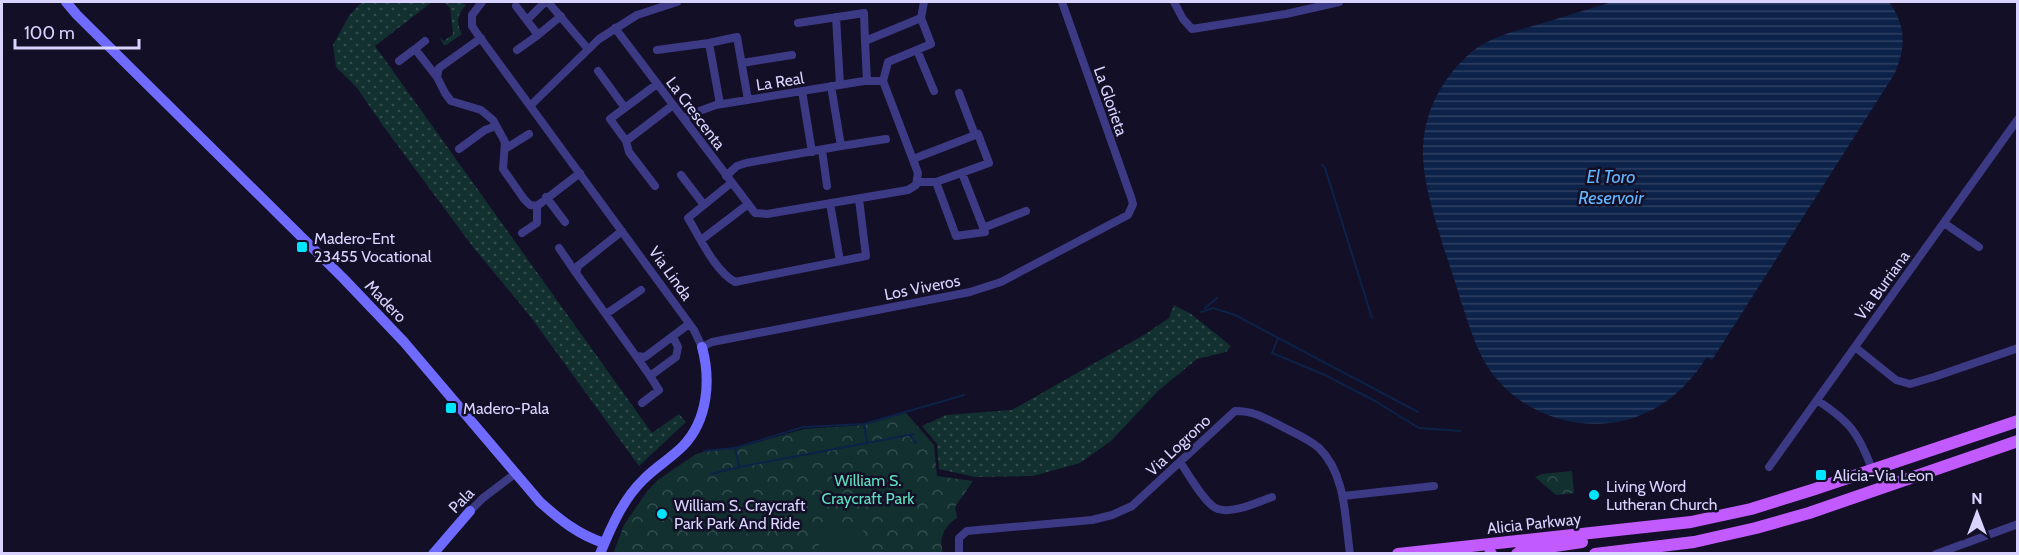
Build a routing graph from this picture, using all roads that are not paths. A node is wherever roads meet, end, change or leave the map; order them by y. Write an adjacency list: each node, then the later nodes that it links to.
1 (66, 2): 99 (street, Madero)
2 (482, 2): 17 (street, Via Linda)
3 (547, 2): 10 (street); 13 (street)
4 (676, 2): 15 (street)
5 (924, 2): 12 (street)
6 (1062, 2): 71 (street, La Glorieta)
7 (1174, 2): 8 (street)
8 (1339, 2)
9 (516, 6): 13 (street)
10 (561, 16): 16 (street); 22 (street)
11 (836, 17): 14 (street); 19 (street); 34 (street)
12 (921, 18): 19 (street); 25 (street)
13 (526, 20): 16 (street)
14 (798, 23)
15 (615, 28): 22 (street); 33 (street, La Crescenta)
16 (538, 35): 23 (street)
17 (481, 38): 30 (street); 41 (street, Via Linda)
18 (425, 41): 21 (street)
19 (866, 41): 31 (street)
20 (709, 43): 24 (street); 28 (street); 40 (street)
21 (415, 49): 27 (street); 30 (street)
22 (588, 49): 41 (street)
23 (517, 50)
24 (657, 50)
25 (917, 50): 32 (street); 37 (street)
26 (792, 55): 28 (street)
27 (399, 61)
28 (742, 63): 39 (street)
29 (598, 71): 43 (street)
30 (437, 77): 46 (street)
31 (867, 81): 32 (street, La Real); 34 (street, La Real)
32 (883, 81): 56 (street)
33 (657, 84): 42 (street, La Crescenta); 43 (street)
34 (840, 85): 35 (street, La Real)
35 (831, 86): 36 (street, La Real); 51 (street)
36 (802, 91): 39 (street, La Real); 55 (street)
37 (934, 92)
38 (959, 93): 48 (street)
39 (748, 100): 40 (street, La Real)
40 (720, 104): 44 (street, La Real)
41 (531, 105): 58 (street, Via Linda)
42 (674, 105): 44 (street, La Crescenta); 50 (street)
43 (625, 108): 50 (street)
44 (684, 119): 60 (street, La Crescenta)
45 (2018, 119): 74 (street, Via Burriana)
46 (496, 126): 52 (street); 53 (street)
47 (529, 134): 53 (street)
48 (975, 135): 56 (street); 57 (street)
49 (886, 139): 51 (street)
50 (626, 141): 63 (street)
51 (841, 146): 54 (street)
52 (459, 149)
53 (505, 149): 70 (street)
54 (822, 150): 55 (street); 64 (street)
55 (812, 152): 60 (street)
56 (913, 159): 62 (street)
57 (962, 172): 61 (street); 75 (street)
58 (580, 173): 65 (street); 76 (street, Via Linda)
59 (681, 175): 68 (street)
60 (729, 179): 68 (street); 69 (street, La Crescenta)
61 (936, 182): 62 (street); 75 (street)
62 (916, 184): 66 (street)
63 (656, 186)
64 (827, 186)
65 (546, 197): 70 (street); 73 (street)
66 (858, 199): 67 (street); 81 (street)
67 (830, 203): 69 (street, La Crescenta); 81 (street)
68 (704, 205): 78 (street)
69 (747, 205): 78 (street)
70 (537, 207): 77 (street)
71 (1131, 210): 87 (street, Los Viveros)
72 (1026, 211): 75 (street)
73 (565, 222)
74 (1944, 223): 79 (street); 88 (street, Via Burriana)
75 (984, 228)
76 (622, 231): 82 (street); 85 (street, Via Linda)
77 (522, 233)
78 (701, 240): 81 (street)
79 (1979, 247)
80 (559, 248): 82 (street)
81 (840, 261)
82 (576, 273): 84 (street)
83 (641, 290): 84 (street)
84 (606, 314): 90 (street)
85 (689, 324): 86 (street); 87 (street, Via Linda)
86 (673, 337): 90 (street); 91 (street)
87 (702, 347): 107 (street, Via Linda)
88 (1855, 347): 89 (street); 92 (street, Via Burriana)
89 (2018, 348)
90 (636, 356): 91 (street)
91 (650, 376): 93 (street)
92 (1817, 400): 97 (street, Via Burriana); 98 (street)
93 (642, 403)
94 (2018, 422): 98 (main road, Alicia Parkway)
95 (2018, 441): 101 (main road)
96 (1180, 462): 102 (street, Via Logrono); 103 (street); 110 (street, Via Logrono)
97 (1769, 467)
98 (1872, 469): 101 (main road); 106 (main road, Alicia Parkway)
99 (516, 473): 104 (street, Pala); 107 (street, Madero)
100 (1434, 486): 102 (street)
101 (1879, 488): 115 (main road)
102 (1343, 496): 111 (street, Via Logrono)
103 (1272, 497)
104 (470, 511): 109 (street, Pala)
105 (2018, 525): 116 (street)
106 (1599, 533): 108 (main road, Alicia Parkway); 114 (main road)
107 (602, 548)
108 (1443, 549): 112 (main road, Alicia Parkway); 113 (main road)
109 (433, 554)
110 (959, 554)
111 (1350, 554)
112 (1398, 554)
113 (1465, 554)
114 (1517, 554)
115 (1595, 554)
116 (1936, 554)

